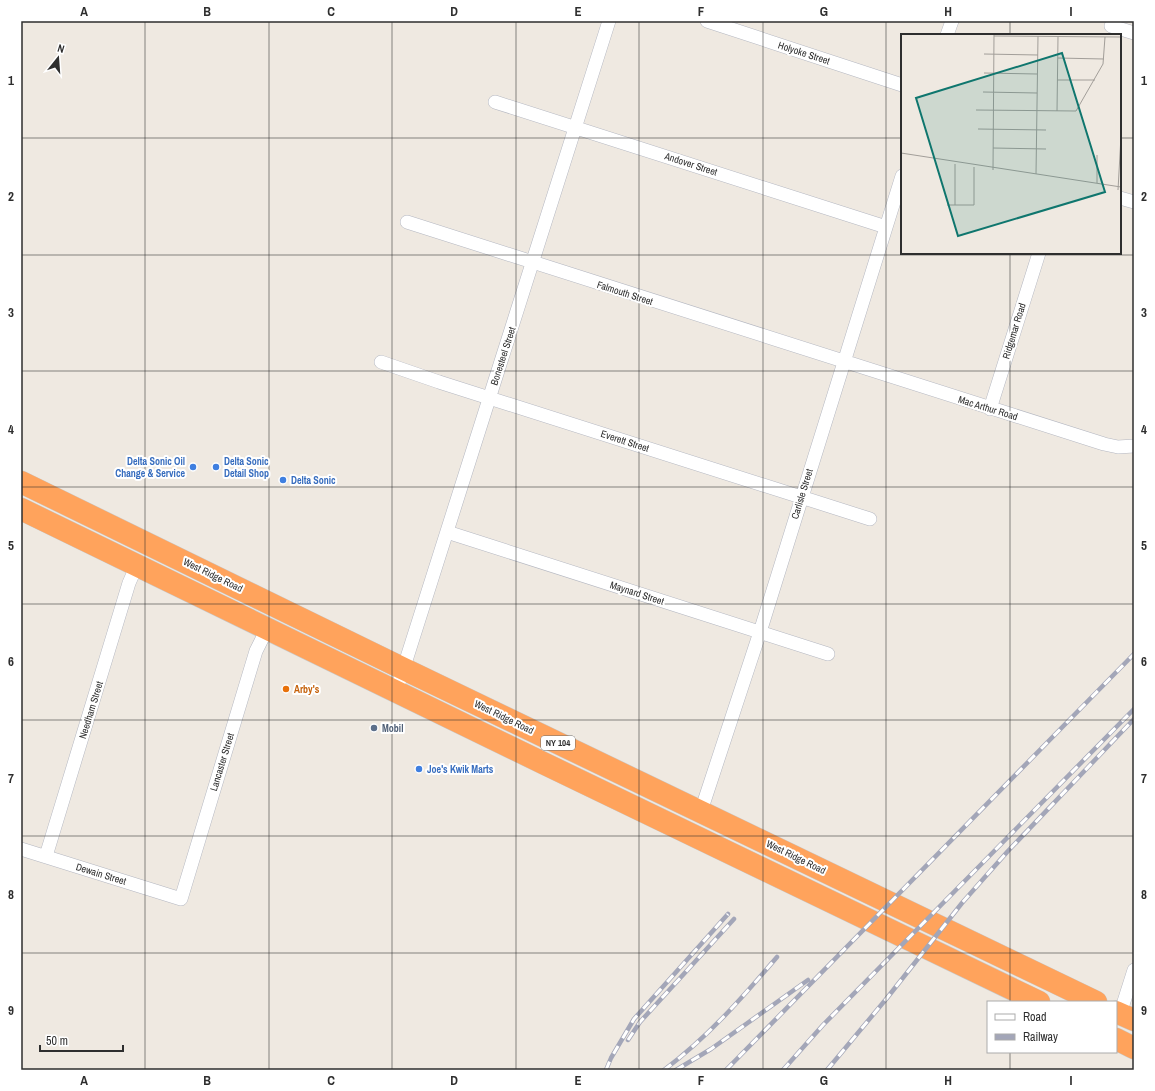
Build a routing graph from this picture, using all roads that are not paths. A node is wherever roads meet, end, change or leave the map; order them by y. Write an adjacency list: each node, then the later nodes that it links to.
1 (609, 21): 9 (street, Bonesteel Street)
2 (707, 21): 7 (street, Holyoke Street)
3 (952, 21): 5 (street)
4 (1110, 27): 6 (street)
5 (947, 34)
6 (1134, 34)
7 (901, 85)
8 (495, 102): 9 (street, Andover Street)
9 (576, 127): 14 (street, Andover Street); 16 (street, Bonesteel Street)
10 (901, 179): 14 (street, Carlisle Street)
11 (1121, 198): 12 (street)
12 (1134, 202)
13 (407, 222): 16 (street, Falmouth Street)
14 (886, 228): 18 (street, Carlisle Street)
15 (1039, 254): 20 (street, Ridgemar Road)
16 (532, 263): 18 (street, Falmouth Street); 19 (street, Bonesteel Street)
17 (381, 362): 19 (street, Everett Street)
18 (844, 362): 20 (street, Mac Arthur Road); 23 (street, Carlisle Street)
19 (490, 398): 23 (street, Everett Street); 26 (street, Bonesteel Street)
20 (990, 409): 21 (street, Mac Arthur Road)
21 (1134, 446)
22 (21, 482): 31 (highway, West Ridge Road / NY 104)
23 (801, 497): 25 (street, Everett Street); 29 (street, Carlisle Street)
24 (21, 509): 27 (highway, NY 104)
25 (870, 519)
26 (447, 532): 29 (street, Maynard Street); 31 (street, Bonesteel Street)
27 (137, 565): 28 (highway, NY 104); 35 (street, Needham Street)
28 (270, 629): 32 (highway, NY 104); 36 (street, Lancaster Street)
29 (760, 632): 30 (street, Maynard Street); 33 (street, Carlisle Street)
30 (828, 654)
31 (404, 669): 32 (street, Bonesteel Street); 33 (highway, West Ridge Road / NY 104)
32 (396, 692): 38 (highway, NY 104)
33 (701, 811): 39 (highway, West Ridge Road / NY 104)
34 (21, 849): 35 (street, Dewain Street)
35 (46, 856): 36 (street, Dewain Street)
36 (181, 898)
37 (1134, 970): 40 (street)
38 (1037, 1001)
39 (1094, 1001)
40 (1123, 1015)
41 (1117, 1040): 42 (highway)
42 (1134, 1048)

